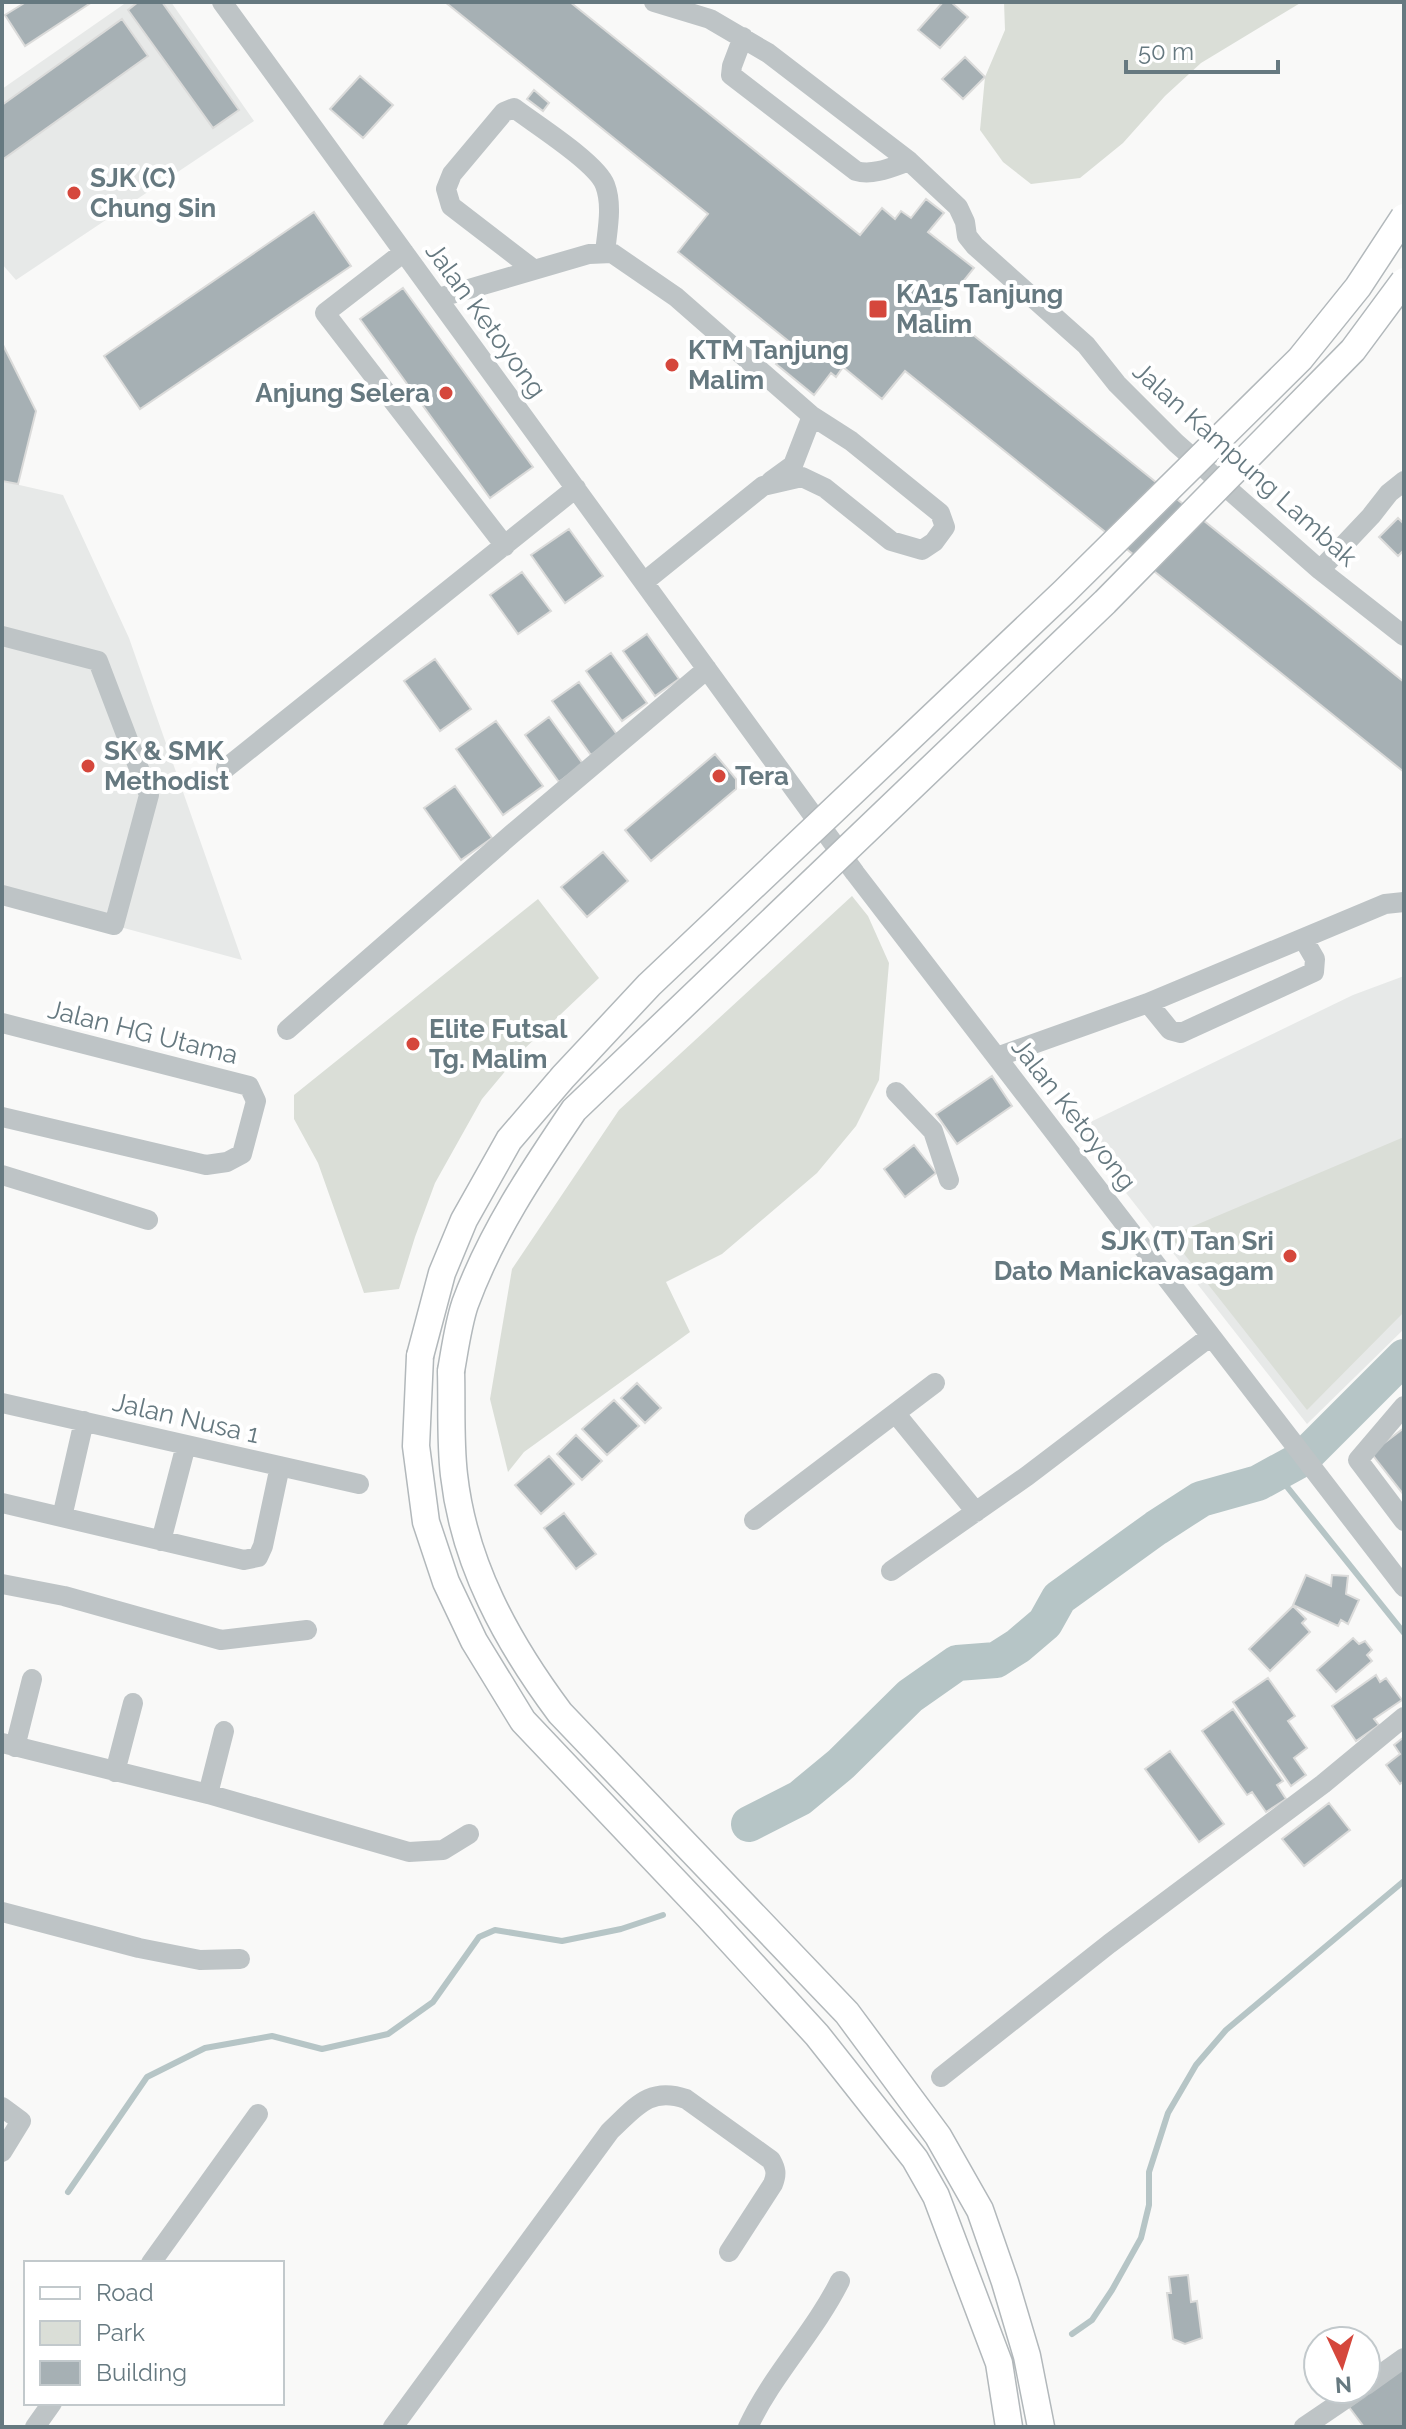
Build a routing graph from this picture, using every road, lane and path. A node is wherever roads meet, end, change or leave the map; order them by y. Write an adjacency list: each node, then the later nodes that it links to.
1 (222, 2): 6 (street, Jalan Ketoyong)
2 (654, 2): 3 (street, Jalan Kampung Lambak)
3 (743, 37): 4 (street, Jalan Kampung Lambak); 4 (street)
4 (909, 161): 16 (street, Jalan Kampung Lambak)
5 (1404, 217): 78 (main road, bridge)
6 (404, 252): 10 (street, Jalan Ketoyong); 15 (street)
7 (605, 253): 8 (street); 8 (street); 11 (street)
8 (533, 269): 10 (street)
9 (1404, 281): 79 (main road, bridge)
10 (438, 298): 14 (street, Jalan Ketoyong)
11 (812, 416): 13 (street); 13 (street)
12 (1404, 481): 16 (street)
13 (763, 486): 17 (street)
14 (576, 488): 15 (street); 17 (street, Jalan Ketoyong)
15 (505, 546): 21 (street)
16 (1320, 570): 19 (street, Jalan Kampung Lambak)
17 (644, 582): 20 (street, Jalan Ketoyong)
18 (2, 636): 22 (street)
19 (1404, 636)
20 (707, 669): 27 (street); 28 (street, Jalan Ketoyong)
21 (226, 768)
22 (2, 895)
23 (1404, 902): 24 (street)
24 (1304, 940): 25 (street); 25 (street)
25 (1148, 1003): 28 (street)
26 (2, 1023): 30 (street, Jalan HG Utama)
27 (287, 1030)
28 (997, 1057): 34 (street, Jalan Ketoyong)
29 (896, 1092): 32 (street)
30 (2, 1117)
31 (2, 1175): 33 (street)
32 (949, 1180)
33 (148, 1220)
34 (1211, 1336): 44 (street); 51 (street, Jalan Ketoyong)
35 (935, 1383): 38 (street)
36 (2, 1403): 39 (street, Jalan Nusa 1)
37 (1404, 1406): 47 (street)
38 (896, 1414): 44 (street); 46 (street)
39 (84, 1421): 40 (street, Jalan Nusa 1); 45 (street)
40 (186, 1445): 41 (street, Jalan Nusa 1); 48 (street)
41 (280, 1466): 42 (street, Jalan Nusa 1); 48 (street)
42 (359, 1484)
43 (2, 1503): 45 (street)
44 (976, 1512): 49 (street)
45 (62, 1517): 48 (street)
46 (754, 1520)
47 (1404, 1521)
48 (161, 1541)
49 (891, 1571)
50 (2, 1584): 52 (street)
51 (1404, 1587)
52 (307, 1630)
53 (32, 1679): 57 (street)
54 (133, 1703): 58 (street)
55 (1404, 1717): 63 (street)
56 (224, 1731): 59 (street)
57 (9, 1745): 58 (street)
58 (115, 1772): 59 (street)
59 (208, 1794): 60 (street)
60 (469, 1834)
61 (2, 1912): 62 (street)
62 (240, 1959)
63 (941, 2077)
64 (2, 2107): 66 (street)
65 (258, 2114): 68 (street)
66 (2, 2152)
67 (729, 2252): 76 (street)
68 (152, 2261)
69 (840, 2281): 77 (street)
70 (1404, 2358): 71 (street)
71 (1382, 2374)
72 (51, 2405): 75 (street)
73 (1338, 2405): 74 (street)
74 (1310, 2425)
75 (35, 2427)
76 (393, 2427)
77 (748, 2427)
78 (1009, 2427)
79 (1041, 2427)

